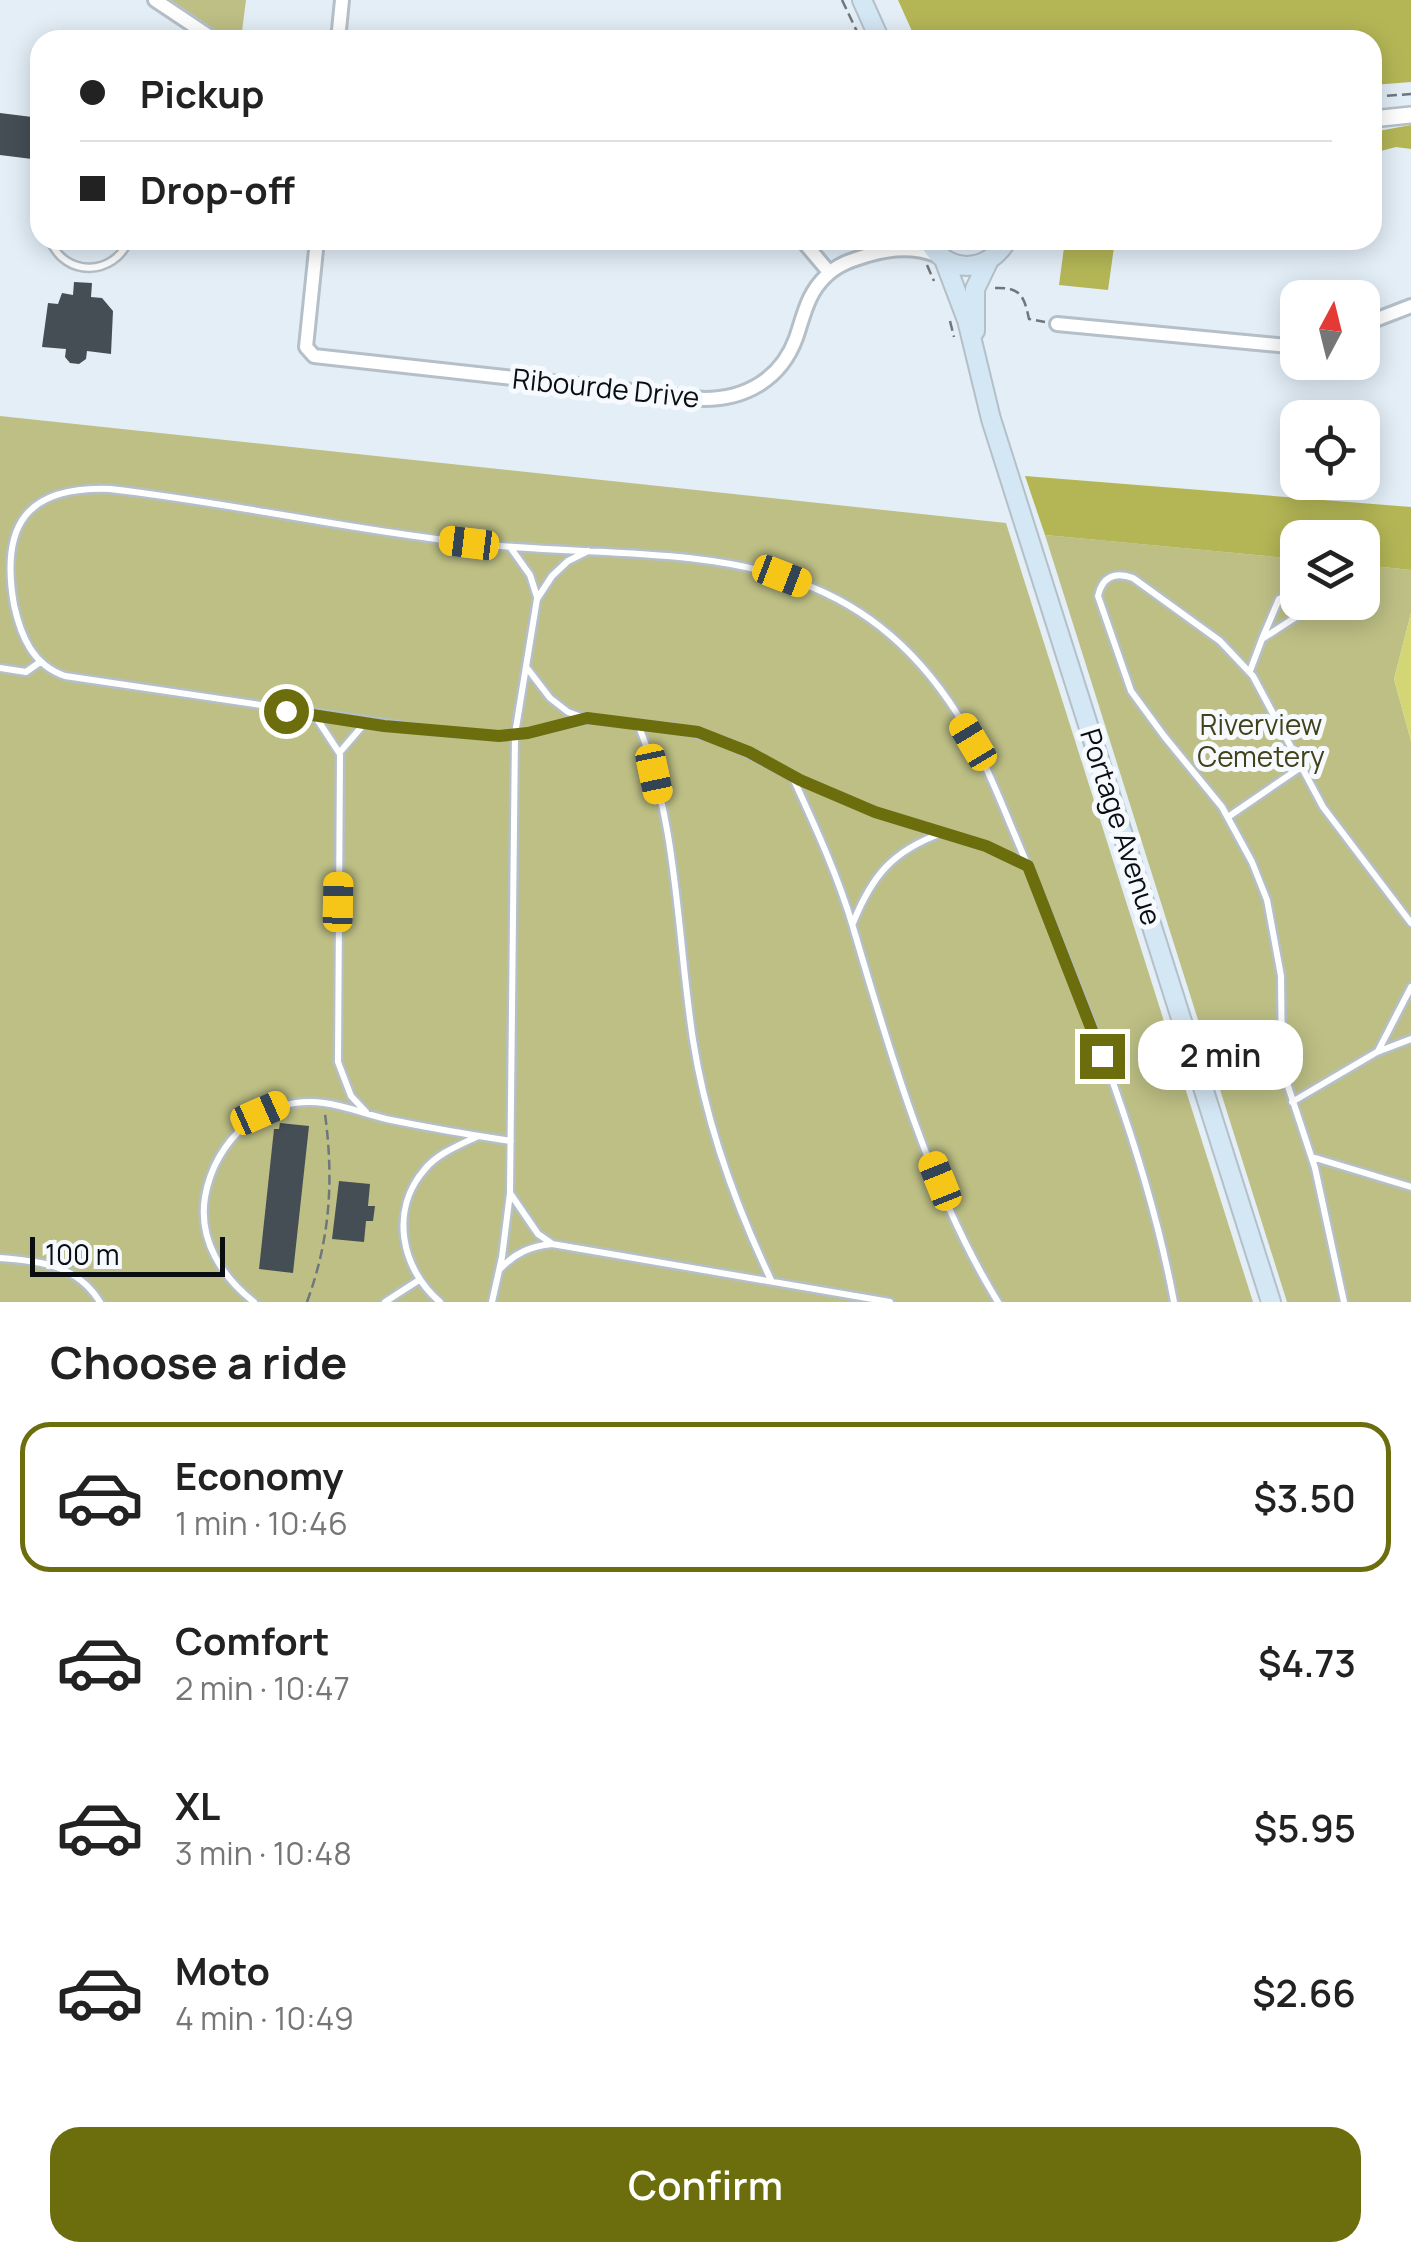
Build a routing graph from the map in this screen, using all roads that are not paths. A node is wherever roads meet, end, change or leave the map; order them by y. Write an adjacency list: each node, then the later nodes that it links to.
1 (155, 0): 4 (street)
2 (342, 0): 5 (street)
3 (862, 0): 6 (main road)
4 (200, 30)
5 (339, 30)
6 (876, 30)
7 (1411, 114): 8 (street)
8 (1382, 117)
9 (56, 250): 10 (lane)
10 (124, 250)
11 (317, 250): 17 (street, Ribourde Drive)
12 (810, 250): 17 (street)
13 (879, 250): 17 (street)
14 (1001, 250): 16 (main road)
15 (936, 252): 16 (main road); 22 (main road, Portage Avenue)
16 (988, 262): 22 (main road, Portage Avenue)
17 (828, 272)
18 (1411, 306): 19 (street)
19 (1380, 318)
20 (1057, 324): 21 (street)
21 (1280, 345)
22 (976, 351): 69 (main road, Portage Avenue)
23 (510, 547): 24 (lane); 25 (lane); 29 (lane)
24 (589, 551): 25 (lane); 43 (lane)
25 (537, 598): 31 (lane)
26 (1280, 598): 28 (lane)
27 (1292, 620): 28 (lane)
28 (1262, 639): 32 (lane)
29 (40, 662): 30 (lane); 33 (lane)
30 (0, 668)
31 (527, 668): 34 (lane); 37 (lane)
32 (1250, 672): 39 (lane); 41 (lane)
33 (314, 715): 35 (lane); 38 (lane)
34 (587, 718): 36 (lane); 37 (lane)
35 (366, 723): 37 (lane); 38 (lane)
36 (638, 724): 40 (lane); 60 (lane)
37 (515, 734): 52 (lane)
38 (340, 754): 50 (lane)
39 (1301, 767): 41 (lane); 44 (lane)
40 (792, 776): 42 (lane); 45 (lane)
41 (1228, 817): 49 (lane)
42 (942, 833): 43 (lane); 45 (lane)
43 (1028, 866): 68 (lane)
44 (1411, 923)
45 (852, 924): 67 (lane)
46 (1411, 987): 48 (lane)
47 (1411, 1039): 48 (lane)
48 (1377, 1052): 49 (lane)
49 (1292, 1102): 53 (lane)
50 (367, 1113): 51 (lane); 62 (lane)
51 (478, 1136): 52 (lane); 59 (lane)
52 (511, 1141): 55 (lane)
53 (1311, 1156): 54 (lane); 70 (lane)
54 (1411, 1187)
55 (510, 1193): 56 (lane); 58 (lane)
56 (552, 1244): 58 (lane); 60 (lane)
57 (0, 1258): 61 (lane)
58 (499, 1270): 65 (lane)
59 (419, 1280): 63 (lane); 64 (lane)
60 (771, 1280): 66 (lane)
61 (100, 1302)
62 (254, 1302)
63 (385, 1302)
64 (440, 1302)
65 (492, 1302)
66 (890, 1302)
67 (998, 1302)
68 (1174, 1302)
69 (1271, 1302)
70 (1344, 1302)

